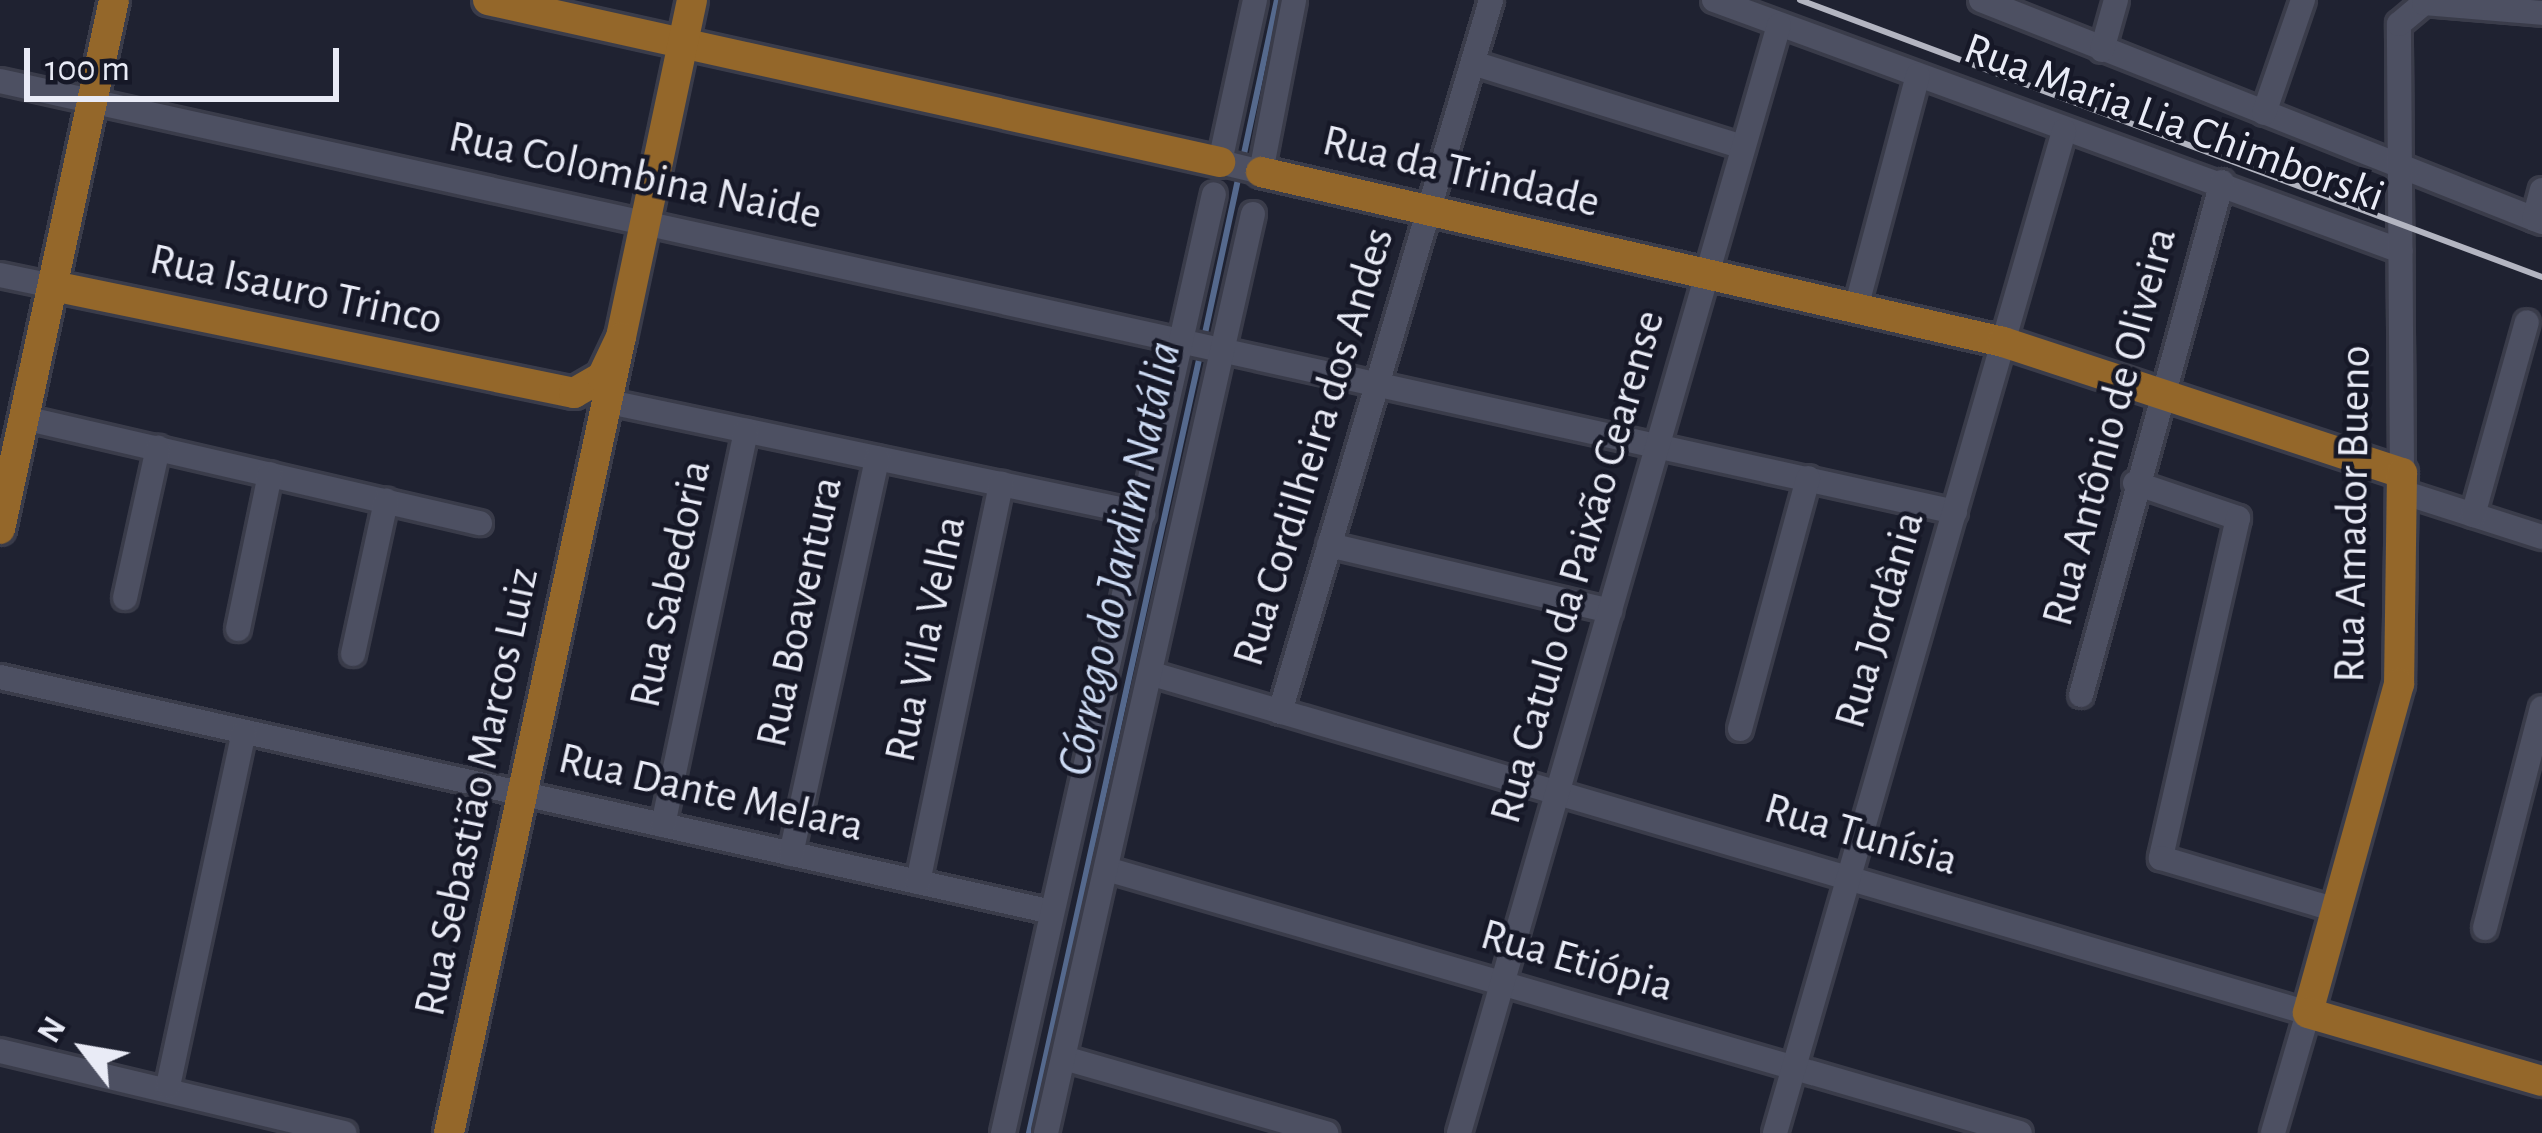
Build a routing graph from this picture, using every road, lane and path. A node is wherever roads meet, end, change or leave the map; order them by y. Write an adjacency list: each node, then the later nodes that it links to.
1 (114, 0): 18 (main road)
2 (488, 0): 13 (main road, Rua da Trindade)
3 (692, 0): 13 (main road, Rua Sebastião Marcos Luiz)
4 (1294, 0): 24 (street)
5 (1491, 0): 15 (street, Rua Cordilheira dos Andes)
6 (1714, 0): 12 (street, Rua Maria Lia Chimborski)
7 (1981, 0): 14 (street)
8 (2116, 0): 14 (street)
9 (2303, 0): 19 (street)
10 (1252, 1): 22 (street)
11 (2542, 13): 23 (street, Rua Amador Bueno)
12 (1779, 25): 16 (street, Rua Maria Lia Chimborski); 21 (street, Rua Catulo da Paixão Cearense)
13 (682, 43): 22 (main road, Rua da Trindade); 30 (main road, Rua Sebastião Marcos Luiz)
14 (2102, 50): 19 (street)
15 (1473, 63): 21 (street); 28 (street, Rua Cordilheira dos Andes)
16 (1918, 75): 20 (street, Rua Maria Lia Chimborski); 36 (street)
17 (0, 81): 18 (street, Rua Colombina Naide)
18 (92, 101): 30 (street, Rua Colombina Naide); 35 (main road)
19 (2264, 113): 23 (street)
20 (2064, 130): 25 (street, Rua Maria Lia Chimborski); 40 (street, Rua Jordânia)
21 (1743, 147): 33 (street, Rua Catulo da Paixão Cearense)
22 (1220, 162): 24 (street, Rua da Trindade)
23 (2401, 167): 31 (street); 32 (street, Rua Amador Bueno)
24 (1261, 172): 28 (main road, Rua da Trindade)
25 (2222, 182): 32 (street, Rua Maria Lia Chimborski); 43 (street, Rua Antônio de Oliveira)
26 (2542, 190): 31 (street)
27 (1214, 194): 39 (street)
28 (1429, 211): 33 (main road, Rua da Trindade); 42 (street, Rua Cordilheira dos Andes)
29 (1253, 214): 41 (street)
30 (644, 220): 38 (main road, Rua Sebastião Marcos Luiz); 39 (street, Rua Colombina Naide)
31 (2538, 221)
32 (2402, 251): 55 (street, Rua Amador Bueno)
33 (1707, 274): 36 (main road, Rua da Trindade); 48 (street, Rua Catulo da Paixão Cearense)
34 (0, 275): 35 (street, Rua Isauro Trinco)
35 (52, 286): 44 (main road, Rua Isauro Trinco); 46 (main road)
36 (1856, 308): 40 (main road, Rua da Trindade)
37 (2527, 322): 60 (street)
38 (621, 337): 44 (main road, Rua Sebastião Marcos Luiz); 45 (main road, Rua Sebastião Marcos Luiz)
39 (1182, 337): 41 (street, Rua Colombina Naide); 59 (street)
40 (2003, 342): 43 (main road, Rua da Trindade); 58 (street, Rua Jordânia)
41 (1221, 345): 42 (street, Rua Colombina Naide); 69 (street)
42 (1378, 381): 48 (street, Rua Colombina Naide); 64 (street, Rua Cordilheira dos Andes)
43 (2157, 393): 54 (street, Rua Antônio de Oliveira); 55 (main road, Rua da Trindade)
44 (574, 394): 51 (main road, Rua Sebastião Marcos Luiz)
45 (614, 403): 47 (street); 51 (main road, Rua Sebastião Marcos Luiz)
46 (24, 418): 49 (street); 62 (main road)
47 (746, 431): 50 (street); 78 (street, Rua Sabedoria)
48 (1658, 444): 53 (street, Rua Colombina Naide); 66 (street, Rua Catulo da Paixão Cearense)
49 (158, 448): 52 (street); 65 (street)
50 (877, 458): 56 (street); 79 (street, Rua Boaventura)
51 (593, 470): 77 (main road, Rua Sebastião Marcos Luiz)
52 (270, 474): 57 (street); 67 (street)
53 (1808, 478): 58 (street, Rua Colombina Naide); 74 (street)
54 (2135, 483): 71 (street, Rua Antônio de Oliveira); 83 (street)
55 (2402, 483): 60 (street, Rua da Trindade); 83 (main road, Rua Amador Bueno)
56 (1001, 484): 59 (street); 82 (street, Rua Vila Velha)
57 (386, 501): 61 (street); 68 (street)
58 (1954, 512): 81 (street, Rua Jordânia)
59 (1144, 514): 84 (street)
60 (2474, 515): 63 (street, Rua da Trindade)
61 (480, 523)
62 (0, 529)
63 (2542, 537)
64 (1329, 545): 66 (street); 73 (street, Rua Cordilheira dos Andes)
65 (125, 598)
66 (1610, 611): 76 (street, Rua Catulo da Paixão Cearense)
67 (238, 628)
68 (352, 654)
69 (1156, 675): 73 (street, Rua Tunísia); 80 (street)
70 (0, 677): 75 (street, Rua Dante Melara)
71 (2081, 695)
72 (2542, 708): 85 (street)
73 (1280, 712): 76 (street, Rua Tunísia)
74 (1740, 729)
75 (244, 732): 77 (street, Rua Dante Melara); 92 (street)
76 (1557, 793): 81 (street, Rua Tunísia); 86 (street, Rua Catulo da Paixão Cearense)
77 (521, 794): 78 (street, Rua Dante Melara); 94 (main road, Rua Sebastião Marcos Luiz)
78 (663, 825): 79 (street, Rua Dante Melara)
79 (791, 854): 82 (street, Rua Dante Melara)
80 (1110, 869): 86 (street, Rua Etiópia); 89 (street)
81 (1849, 878): 87 (street, Rua Tunísia); 90 (street, Rua Jordânia)
82 (918, 882): 84 (street, Rua Dante Melara)
83 (2337, 910): 87 (main road, Rua Amador Bueno)
84 (1052, 912): 95 (street)
85 (2485, 928)
86 (1502, 983): 90 (street, Rua Etiópia); 98 (street, Rua Catulo da Paixão Cearense)
87 (2308, 1013): 91 (main road, Rua Tunísia); 101 (street, Rua Amador Bueno)
88 (0, 1051): 92 (street)
89 (1064, 1058): 96 (street); 97 (street)
90 (1794, 1068): 99 (street, Rua Jordânia); 100 (street, Rua Etiópia)
91 (2542, 1082)
92 (168, 1086): 93 (street)
93 (344, 1133)
94 (448, 1133)
95 (1003, 1133)
96 (1046, 1133)
97 (1326, 1133)
98 (1459, 1133)
99 (1775, 1133)
100 (2020, 1133)
101 (2273, 1133)

